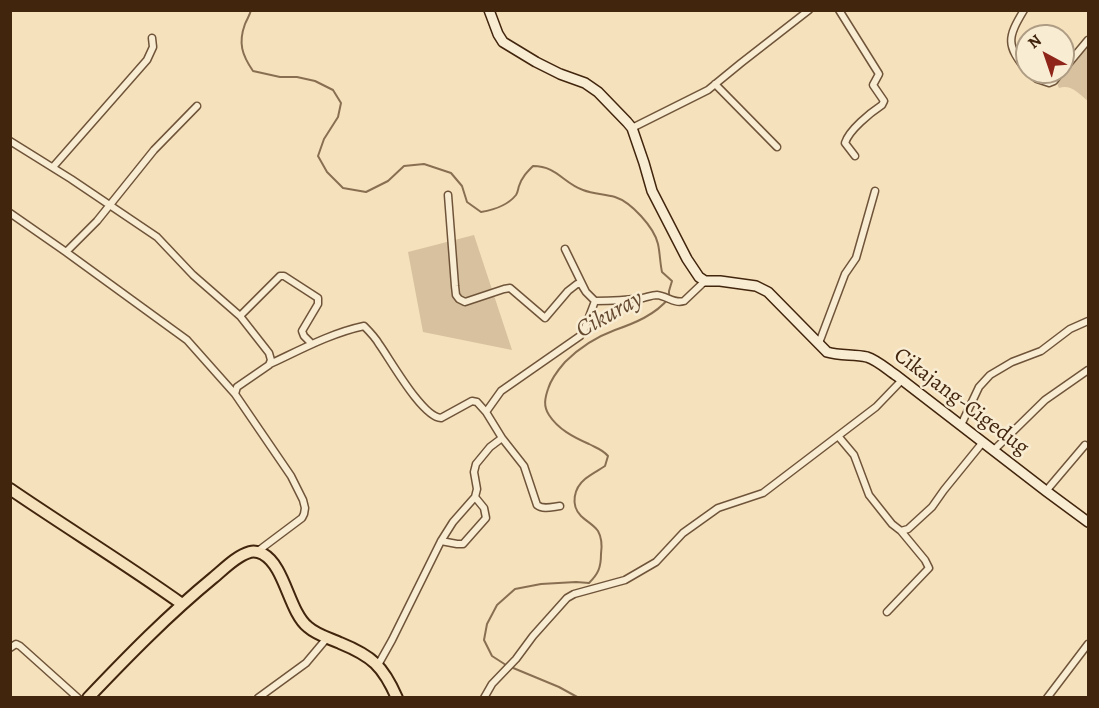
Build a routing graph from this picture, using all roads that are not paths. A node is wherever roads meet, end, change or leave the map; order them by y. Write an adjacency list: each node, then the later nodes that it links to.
1 (489, 10): 13 (street)
2 (809, 10): 11 (street)
3 (839, 10): 16 (street)
4 (1024, 10): 5 (street)
5 (1015, 24)
6 (1015, 24): 9 (street)
7 (152, 39): 17 (street)
8 (1089, 40): 10 (street)
9 (1015, 52)
10 (1075, 56)
11 (715, 84): 13 (street); 15 (street)
12 (198, 106): 20 (street)
13 (632, 128): 24 (street)
14 (10, 141): 17 (street)
15 (777, 147)
16 (855, 156)
17 (53, 167): 20 (street)
18 (875, 191): 30 (street)
19 (448, 195): 25 (street)
20 (110, 205): 23 (street); 27 (street)
21 (10, 213): 23 (street)
22 (565, 249): 25 (street)
23 (66, 252): 34 (street)
24 (705, 281): 26 (street); 30 (street, Cikajang-Cigedug)
25 (586, 292): 26 (street)
26 (596, 301): 35 (street)
27 (240, 316): 29 (street); 31 (street)
28 (1089, 321): 36 (street)
29 (311, 343): 31 (street); 35 (street)
30 (819, 343): 33 (street, Cikajang-Cigedug)
31 (269, 364): 34 (street)
32 (1089, 370): 41 (street)
33 (902, 380): 36 (street, Cikajang-Cigedug); 37 (street)
34 (235, 394): 49 (street)
35 (486, 412): 38 (street)
36 (961, 425): 39 (street, Cikajang-Cigedug)
37 (838, 436): 47 (street); 61 (street)
38 (502, 438): 44 (street); 45 (street)
39 (983, 442): 41 (street, Cikajang-Cigedug); 47 (street)
40 (1085, 445): 43 (street)
41 (994, 450): 43 (street, Cikajang-Cigedug)
42 (10, 489): 50 (main road)
43 (1046, 491): 46 (street, Cikajang-Cigedug)
44 (475, 497): 48 (street); 48 (street)
45 (560, 506)
46 (1089, 522)
47 (901, 531): 51 (street)
48 (441, 540): 55 (street)
49 (257, 552): 50 (main road); 52 (main road)
50 (182, 604): 56 (main road)
51 (887, 612)
52 (327, 638): 55 (main road); 59 (street)
53 (1089, 644): 62 (street)
54 (10, 648): 57 (street)
55 (378, 665): 60 (main road)
56 (98, 693): 58 (main road)
57 (78, 698)
58 (88, 698)
59 (258, 698)
60 (397, 698)
61 (484, 698)
62 (1047, 698)

